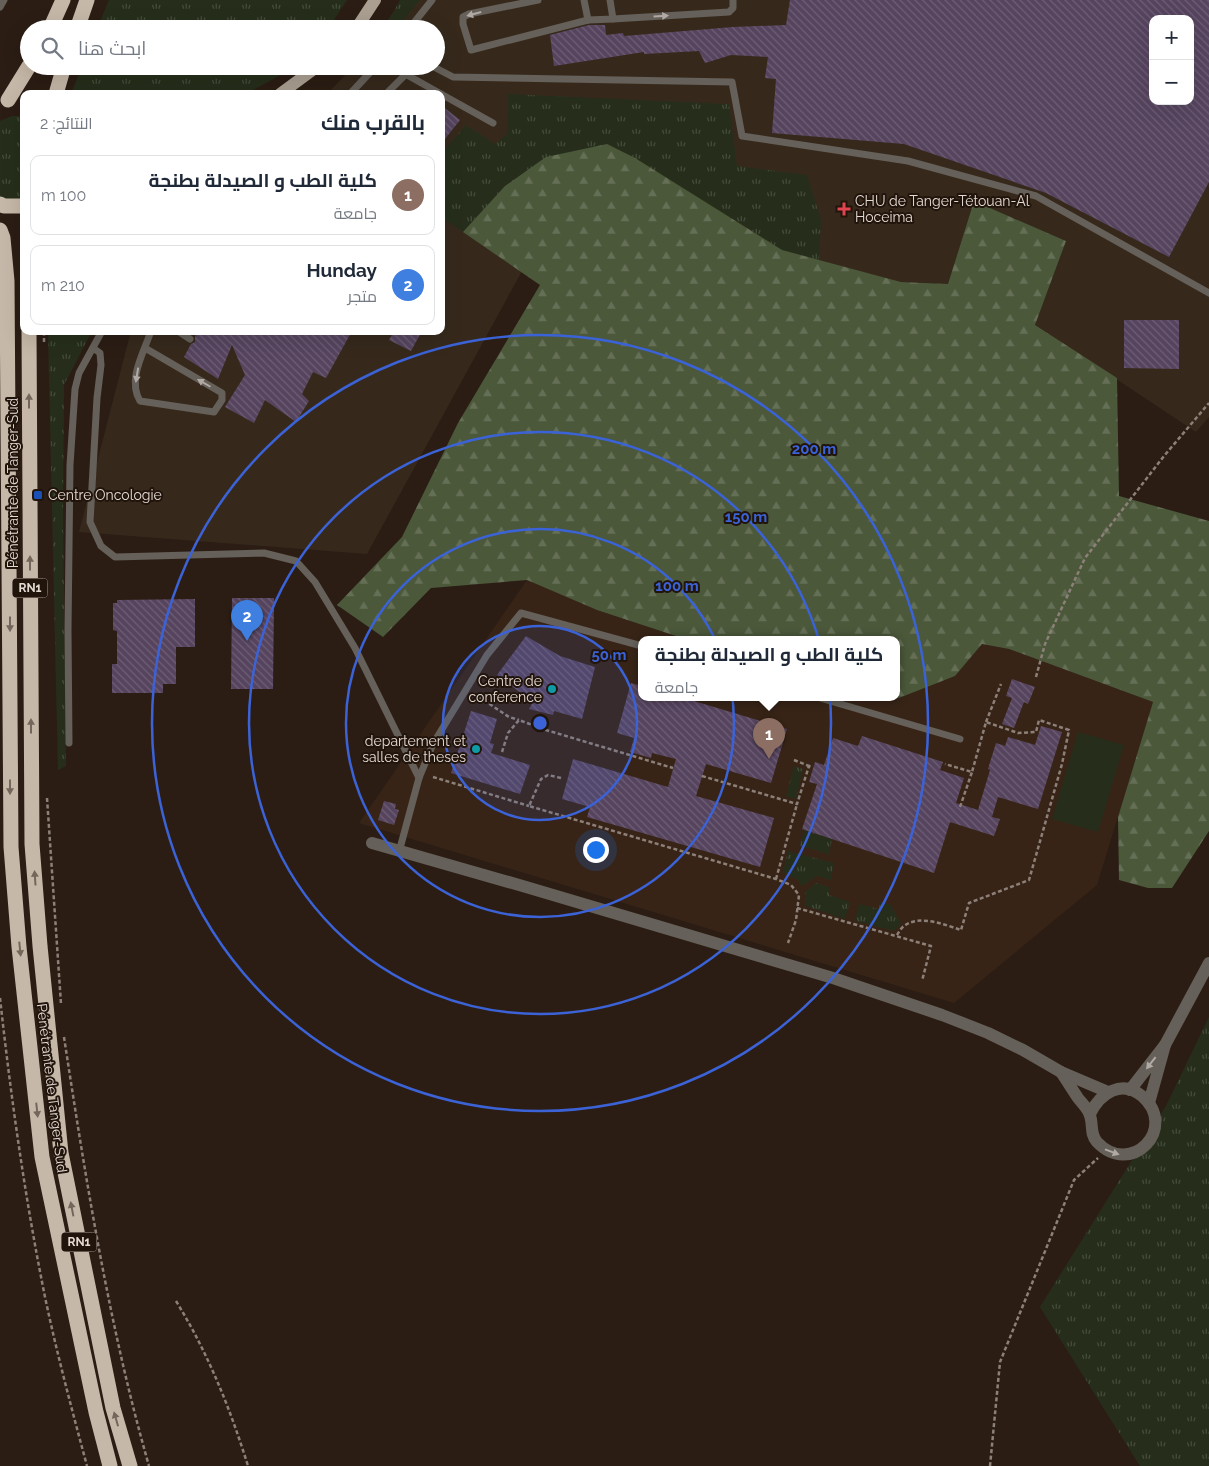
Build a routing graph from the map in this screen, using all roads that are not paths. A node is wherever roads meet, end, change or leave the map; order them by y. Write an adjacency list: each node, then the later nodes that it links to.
1 (4, 0): 10 (lane)
2 (63, 0): 12 (highway)
3 (87, 0): 13 (highway)
4 (375, 0): 14 (main road)
5 (432, 0): 15 (lane)
6 (538, 0): 16 (lane, one-way to 16)
7 (584, 0): 16 (lane)
8 (610, 0): 11 (lane)
9 (733, 0): 11 (lane, one-way to 9)
10 (0, 8)
11 (613, 19): 16 (lane)
12 (54, 20)
13 (80, 20)
14 (362, 20)
15 (416, 20)
16 (588, 20)
17 (445, 73): 36 (lane)
18 (23, 75): 30 (highway)
19 (61, 75): 24 (highway)
20 (306, 75): 25 (main road)
21 (368, 75): 26 (lane)
22 (404, 75): 27 (lane)
23 (407, 75): 28 (lane)
24 (57, 90)
25 (285, 90)
26 (354, 90)
27 (390, 90)
28 (434, 90)
29 (445, 96): 32 (lane)
30 (4, 101): 31 (highway)
31 (20, 101)
32 (493, 123)
33 (0, 204): 34 (highway)
34 (20, 206)
35 (0, 230): 58 (highway, Pénétrante de Tanger-Sud / RN1, one-way to 58)
36 (1209, 293)
37 (29, 335): 59 (highway, Pénétrante de Tanger-Sud / RN1, one-way to 37)
38 (100, 335): 42 (lane)
39 (150, 335): 43 (lane)
40 (184, 335): 41 (lane)
41 (190, 339)
42 (93, 348): 47 (lane); 48 (lane)
43 (145, 348): 43 (lane, one-way to 43)
44 (638, 645): 48 (lane)
45 (830, 701): 46 (lane)
46 (960, 739)
47 (69, 743)
48 (419, 778): 50 (lane)
49 (372, 844): 50 (street)
50 (400, 852): 53 (street)
51 (1209, 963): 52 (street)
52 (1165, 1045): 54 (street, one-way to 54); 56 (street)
53 (1061, 1072): 55 (street); 57 (street)
54 (1130, 1090): 55 (street); 56 (street)
55 (1108, 1092): 57 (street)
56 (1149, 1103): 57 (street, one-way to 56)
57 (1090, 1114)
58 (110, 1466)
59 (130, 1466)

